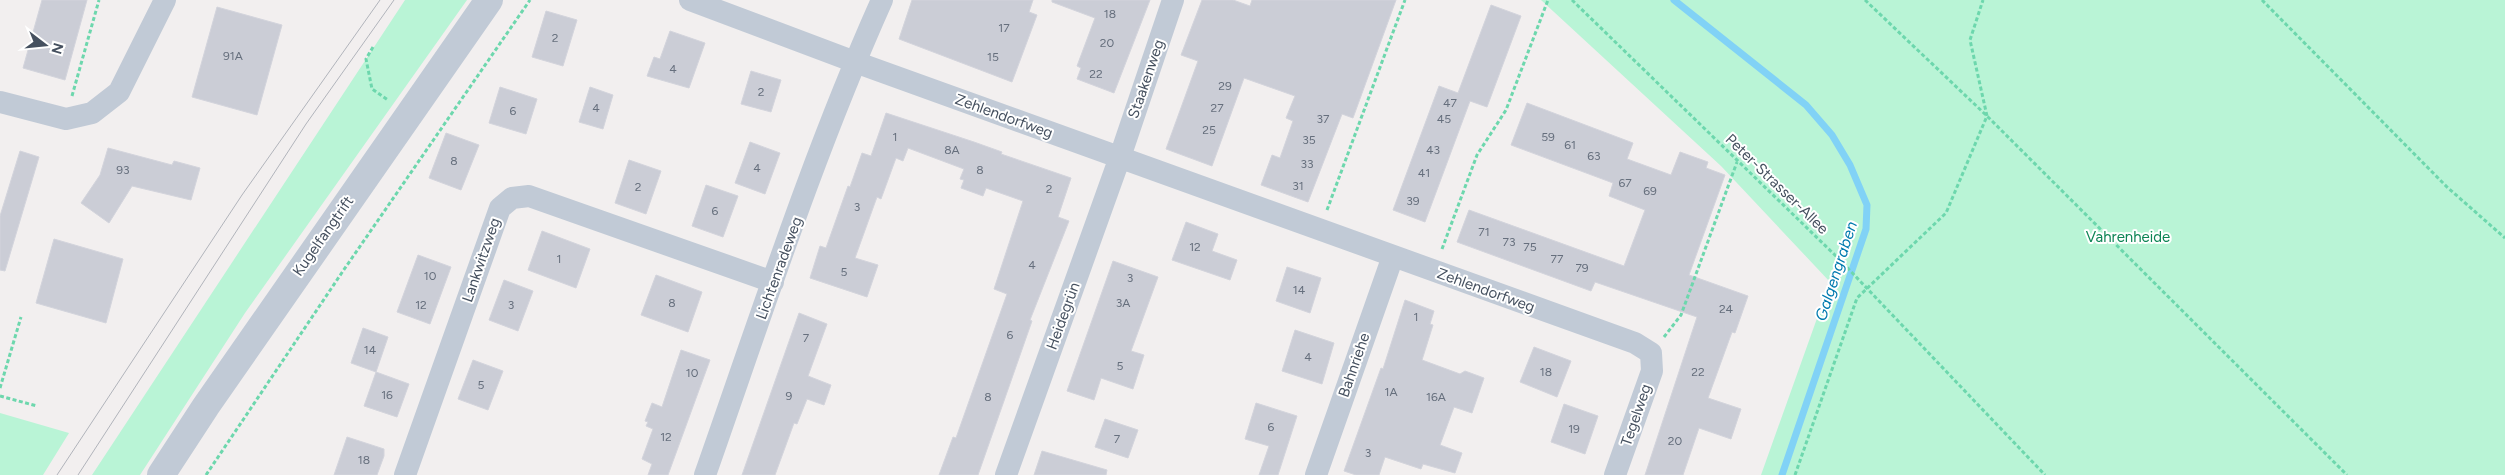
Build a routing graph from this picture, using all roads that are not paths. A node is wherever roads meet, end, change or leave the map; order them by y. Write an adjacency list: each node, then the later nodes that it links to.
1 (165, 0): 7 (street)
2 (489, 0): 12 (street, Kugelfangtrift)
3 (690, 0): 6 (street, Zehlendorfweg)
4 (882, 0): 6 (street)
5 (1173, 0): 8 (street, Staakenweg)
6 (855, 62): 8 (street, Zehlendorfweg); 10 (street, Lichtenradeweg)
7 (0, 102)
8 (1120, 157): 9 (street, Zehlendorfweg); 15 (street, Heidegrün)
9 (1393, 256): 11 (street, Zehlendorfweg); 16 (street, Bahnriehe)
10 (773, 282): 13 (street, Lankwitzweg); 14 (street, Lichtenradeweg)
11 (1651, 353): 17 (street, Tegelweg)
12 (161, 475)
13 (405, 475)
14 (705, 475)
15 (1006, 475)
16 (1316, 475)
17 (1615, 475)

